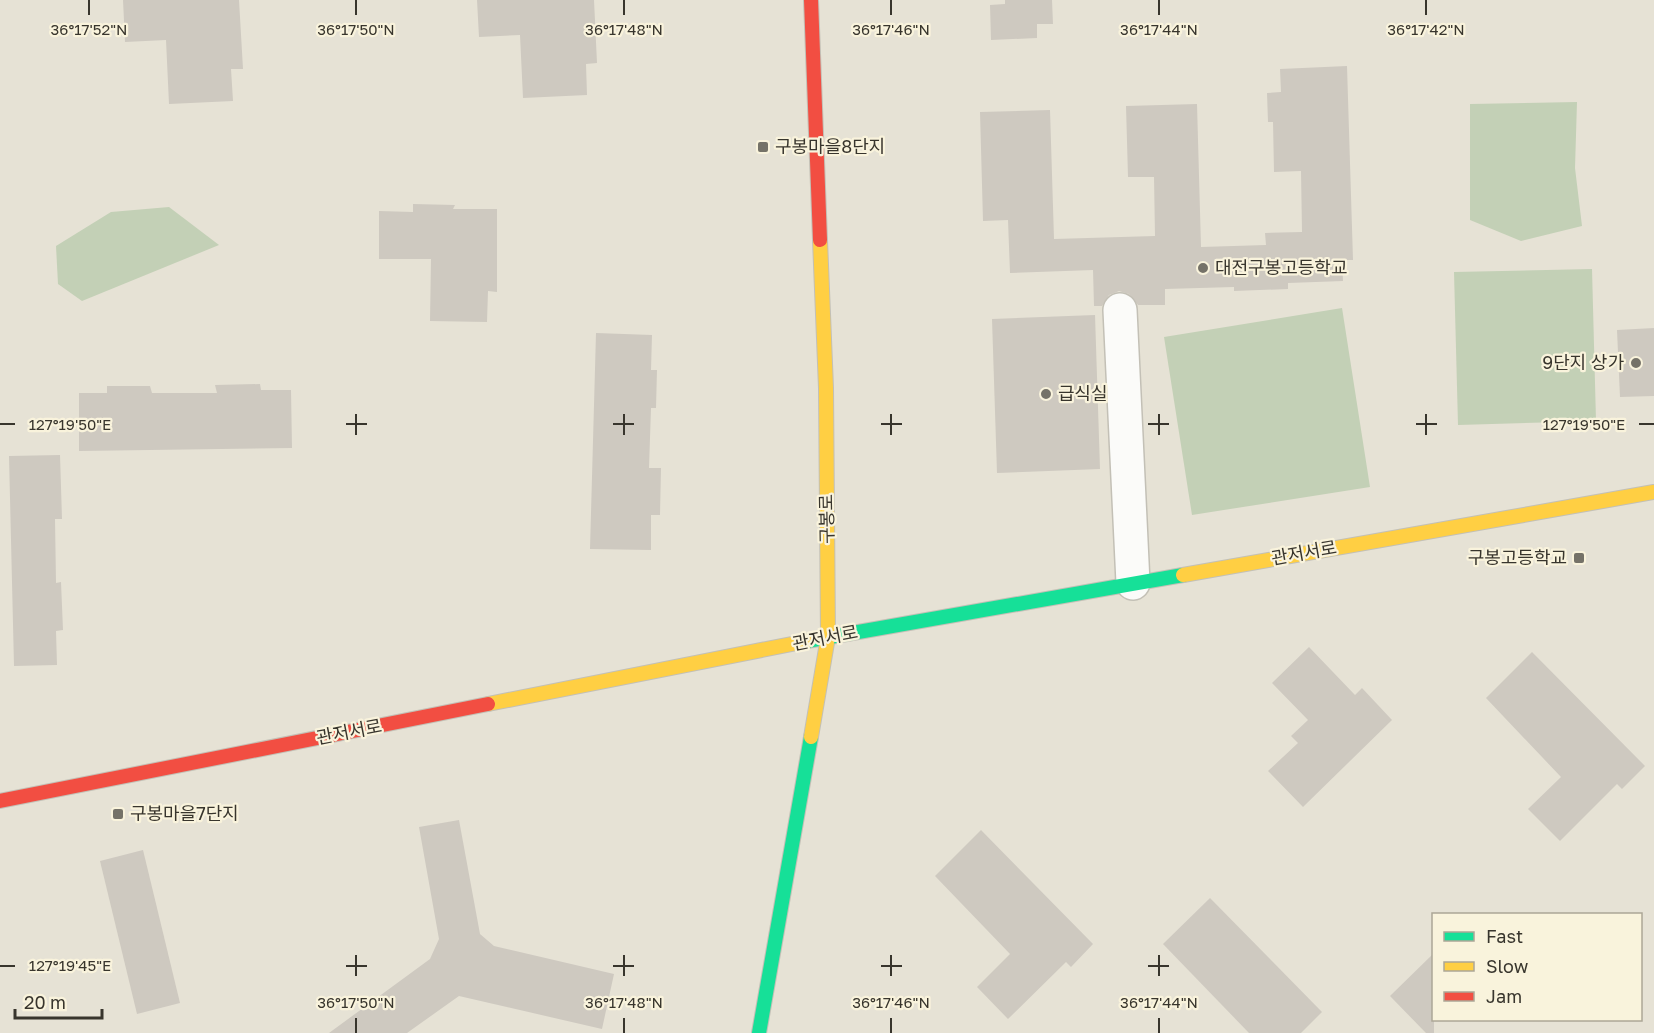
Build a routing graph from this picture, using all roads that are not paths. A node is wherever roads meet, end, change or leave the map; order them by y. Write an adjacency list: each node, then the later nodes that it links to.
1 (811, 0): 5 (street, 구봉로)
2 (1120, 310): 4 (street)
3 (1654, 492): 4 (street, 관저서로)
4 (1133, 583): 5 (street, 관저서로)
5 (828, 637): 6 (street, 관저서로); 7 (street, 구봉로)
6 (0, 801)
7 (759, 1033)

